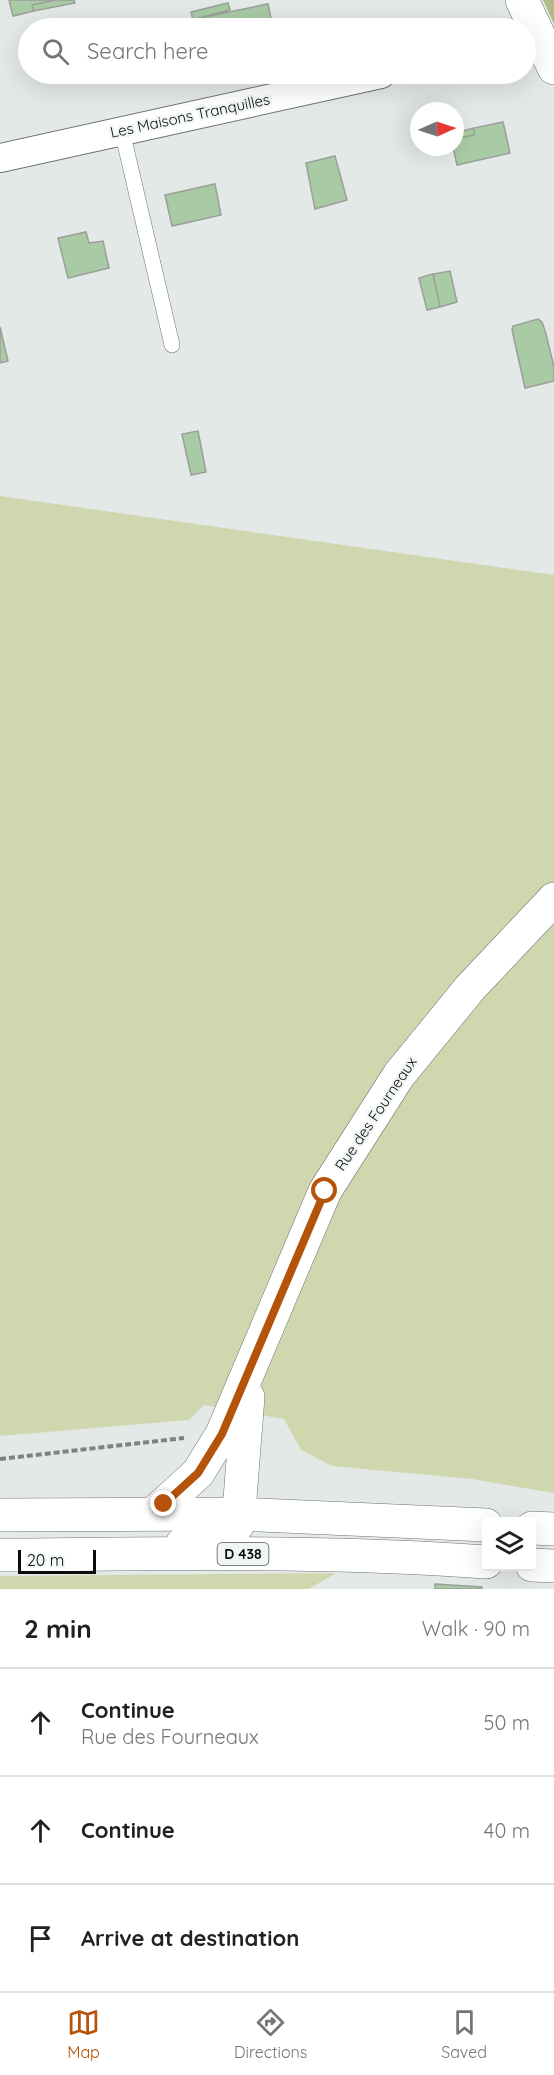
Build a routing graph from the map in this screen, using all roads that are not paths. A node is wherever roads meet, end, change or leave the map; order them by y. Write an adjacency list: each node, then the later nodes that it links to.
1 (522, 0): 2 (street)
2 (527, 18)
3 (536, 44): 4 (street)
4 (554, 68)
5 (336, 84): 6 (street, Les Maisons Tranquilles)
6 (122, 131): 7 (street, Les Maisons Tranquilles); 8 (lane)
7 (0, 158)
8 (172, 345)
9 (554, 899): 10 (street, Rue des Fourneaux)
10 (251, 1363): 11 (street, Rue des Fourneaux); 12 (street)
11 (154, 1513): 12 (street); 13 (street)
12 (239, 1514): 14 (street); 17 (street)
13 (0, 1515)
14 (482, 1525)
15 (536, 1528): 16 (street)
16 (554, 1530)
17 (0, 1544)
18 (0, 1555): 19 (street, D 438)
19 (482, 1562)
20 (536, 1565): 21 (street)
21 (554, 1566)

